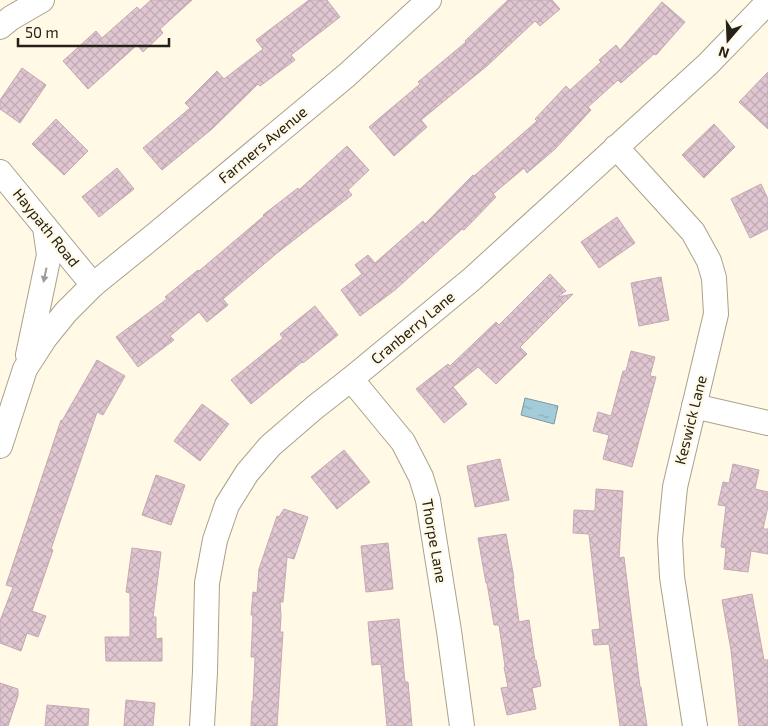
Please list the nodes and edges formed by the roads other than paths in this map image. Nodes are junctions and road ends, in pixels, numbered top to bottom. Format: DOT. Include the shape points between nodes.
graph roads {
  1 [pos="42,0"];
  2 [pos="429,0"];
  3 [pos="768,2"];
  4 [pos="0,27"];
  5 [pos="616,147"];
  6 [pos="0,172"];
  7 [pos="45,227"];
  8 [pos="93,285"];
  9 [pos="25,369"];
  10 [pos="351,379"];
  11 [pos="694,406"];
  12 [pos="768,423"];
  13 [pos="0,446"];
  14 [pos="202,726"];
  15 [pos="462,726"];
  16 [pos="695,726"];
  1 -- 4 [label="street"];
  2 -- 8 [label="street, Farmers Avenue" via="347,76"];
  3 -- 5 [label="street, Cranberry Lane" via="708,64"];
  5 -- 10 [label="street, Cranberry Lane" via="472,279"];
  5 -- 11 [label="street, Keswick Lane" via="693,232 709,261 714,278 716,314"];
  6 -- 7 [label="street, Haypath Road"];
  7 -- 8 [label="street, Haypath Road"];
  7 -- 9 [label="street, one-way" via="50,255"];
  8 -- 9 [label="street, Farmers Avenue" via="66,312"];
  9 -- 13 [label="street"];
  10 -- 14 [label="street, Cranberry Lane" via="270,446 247,473 228,505 216,540 207,584"];
  10 -- 15 [label="street, Thorpe Lane" via="403,442 428,500"];
  11 -- 12 [label="street"];
  11 -- 16 [label="street, Keswick Lane" via="675,486 670,539 672,577"];
}
